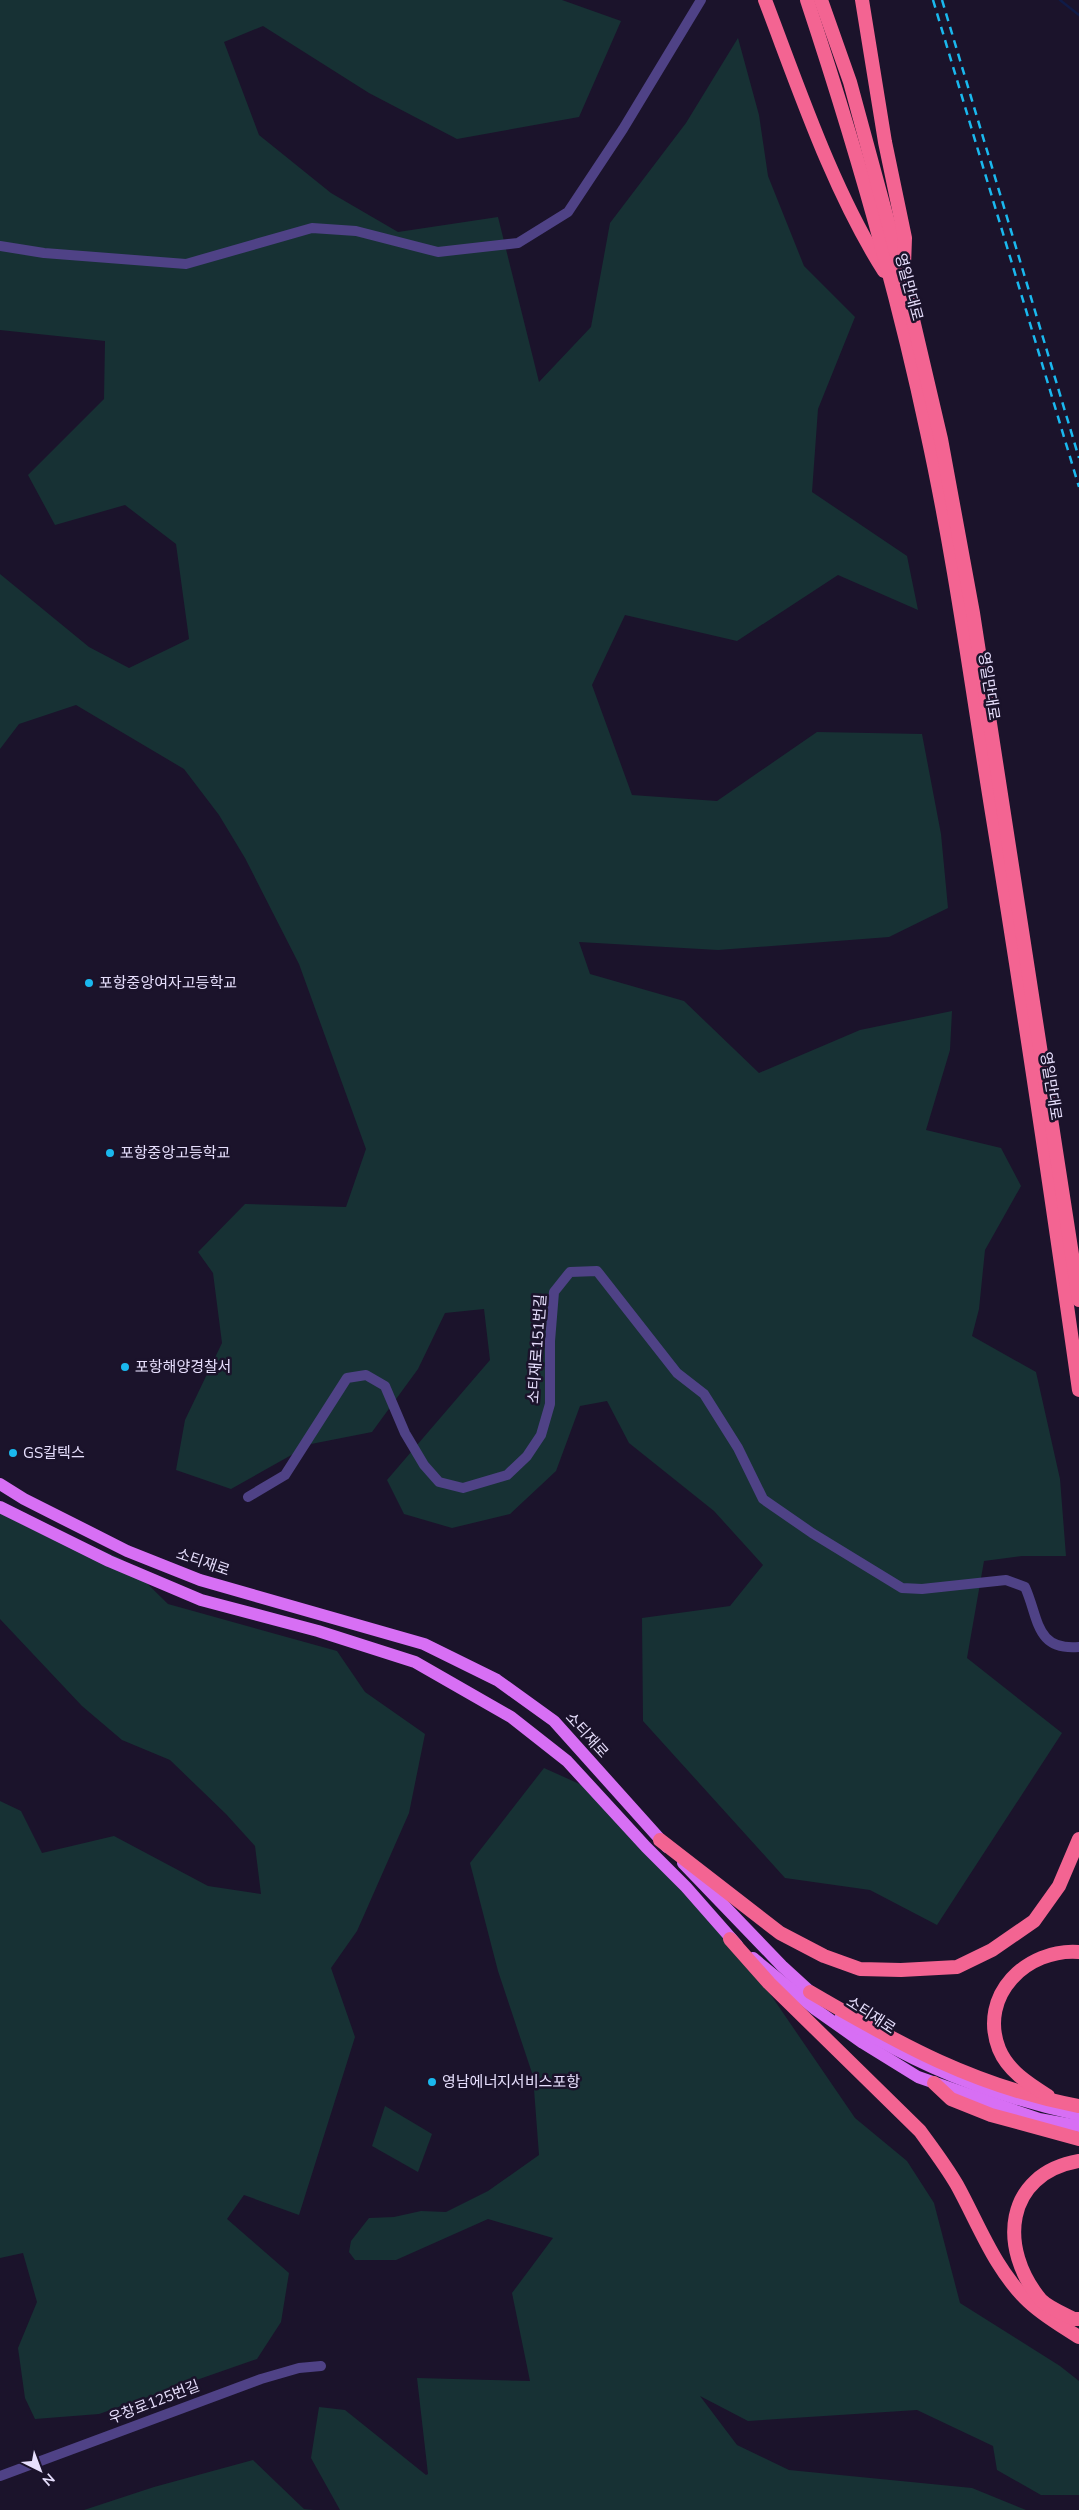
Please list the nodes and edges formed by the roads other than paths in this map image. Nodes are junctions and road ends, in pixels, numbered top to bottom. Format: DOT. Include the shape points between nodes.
graph roads {
  1 [pos="701,0"];
  2 [pos="765,0"];
  3 [pos="807,0"];
  4 [pos="821,0"];
  5 [pos="862,0"];
  6 [pos="0,246"];
  7 [pos="898,283"];
  8 [pos="1079,1300"];
  9 [pos="1079,1390"];
  10 [pos="0,1484"];
  11 [pos="248,1497"];
  12 [pos="0,1507"];
  13 [pos="1079,1646"];
  14 [pos="1079,1839"];
  15 [pos="660,1840"];
  16 [pos="730,1939"];
  17 [pos="1079,1952"];
  18 [pos="810,1992"];
  19 [pos="934,2083"];
  20 [pos="1073,2105"];
  21 [pos="1079,2115"];
  22 [pos="1079,2126"];
  23 [pos="1079,2139"];
  24 [pos="1079,2161"];
  25 [pos="1079,2319"];
  26 [pos="1079,2337"];
  27 [pos="322,2366"];
  28 [pos="0,2476"];
  1 -- 6 [label="street" via="568,212 518,244 438,252 356,232 312,228 186,264 44,253"];
  2 -- 7 [label="highway" via="812,124 867,244"];
  3 -- 7 [label="highway, 영일만대로"];
  4 -- 7 [label="highway, 영일만대로" via="850,82"];
  5 -- 7 [label="highway" via="885,142 905,238"];
  7 -- 8 [label="highway, 영일만대로" via="941,439 962,545"];
  7 -- 9 [label="highway, 영일만대로" via="963,624"];
  10 -- 15 [label="main road, 소티재로" via="127,1551 200,1580 424,1644 498,1680 554,1721"];
  11 -- 13 [label="street, 소티재로151번길" via="285,1475 347,1378 366,1375 385,1386 405,1434 439,1482 463,1488 507,1474 527,1456 541,1435 550,1404 554,1292 570,1272 597,1271 677,1373 704,1394 738,1448 763,1499 902,1588 922,1589 1006,1580 1024,1587 1042,1636 1056,1646"];
  12 -- 16 [label="main road, 소티재로" via="109,1561 201,1600 318,1631 414,1662 511,1717 567,1761 686,1887"];
  14 -- 15 [label="highway" via="1059,1886 1034,1921 992,1950 957,1967 901,1970 860,1969 824,1956 780,1933"];
  15 -- 18 [label="main road, 소티재로"];
  16 -- 19 [label="main road, 소티재로" via="823,2015 902,2067"];
  16 -- 26 [label="highway" via="769,1983 920,2131 949,2172 1005,2274 1051,2321"];
  17 -- 20 [label="highway" via="1051,1953 1020,1970 1000,1997 995,2024 999,2049 1012,2069 1048,2096"];
  18 -- 20 [label="highway" via="935,2062 1015,2092"];
  18 -- 21 [label="main road, 소티재로" via="867,2034 925,2066 1017,2098"];
  19 -- 22 [label="main road, 소티재로" via="1038,2119"];
  19 -- 23 [label="highway" via="951,2099 991,2115"];
  24 -- 25 [label="highway" via="1054,2170 1027,2192 1019,2205 1013,2233 1022,2272 1042,2301"];
  27 -- 28 [label="street, 우창로125번길" via="299,2368 261,2379"];
}
